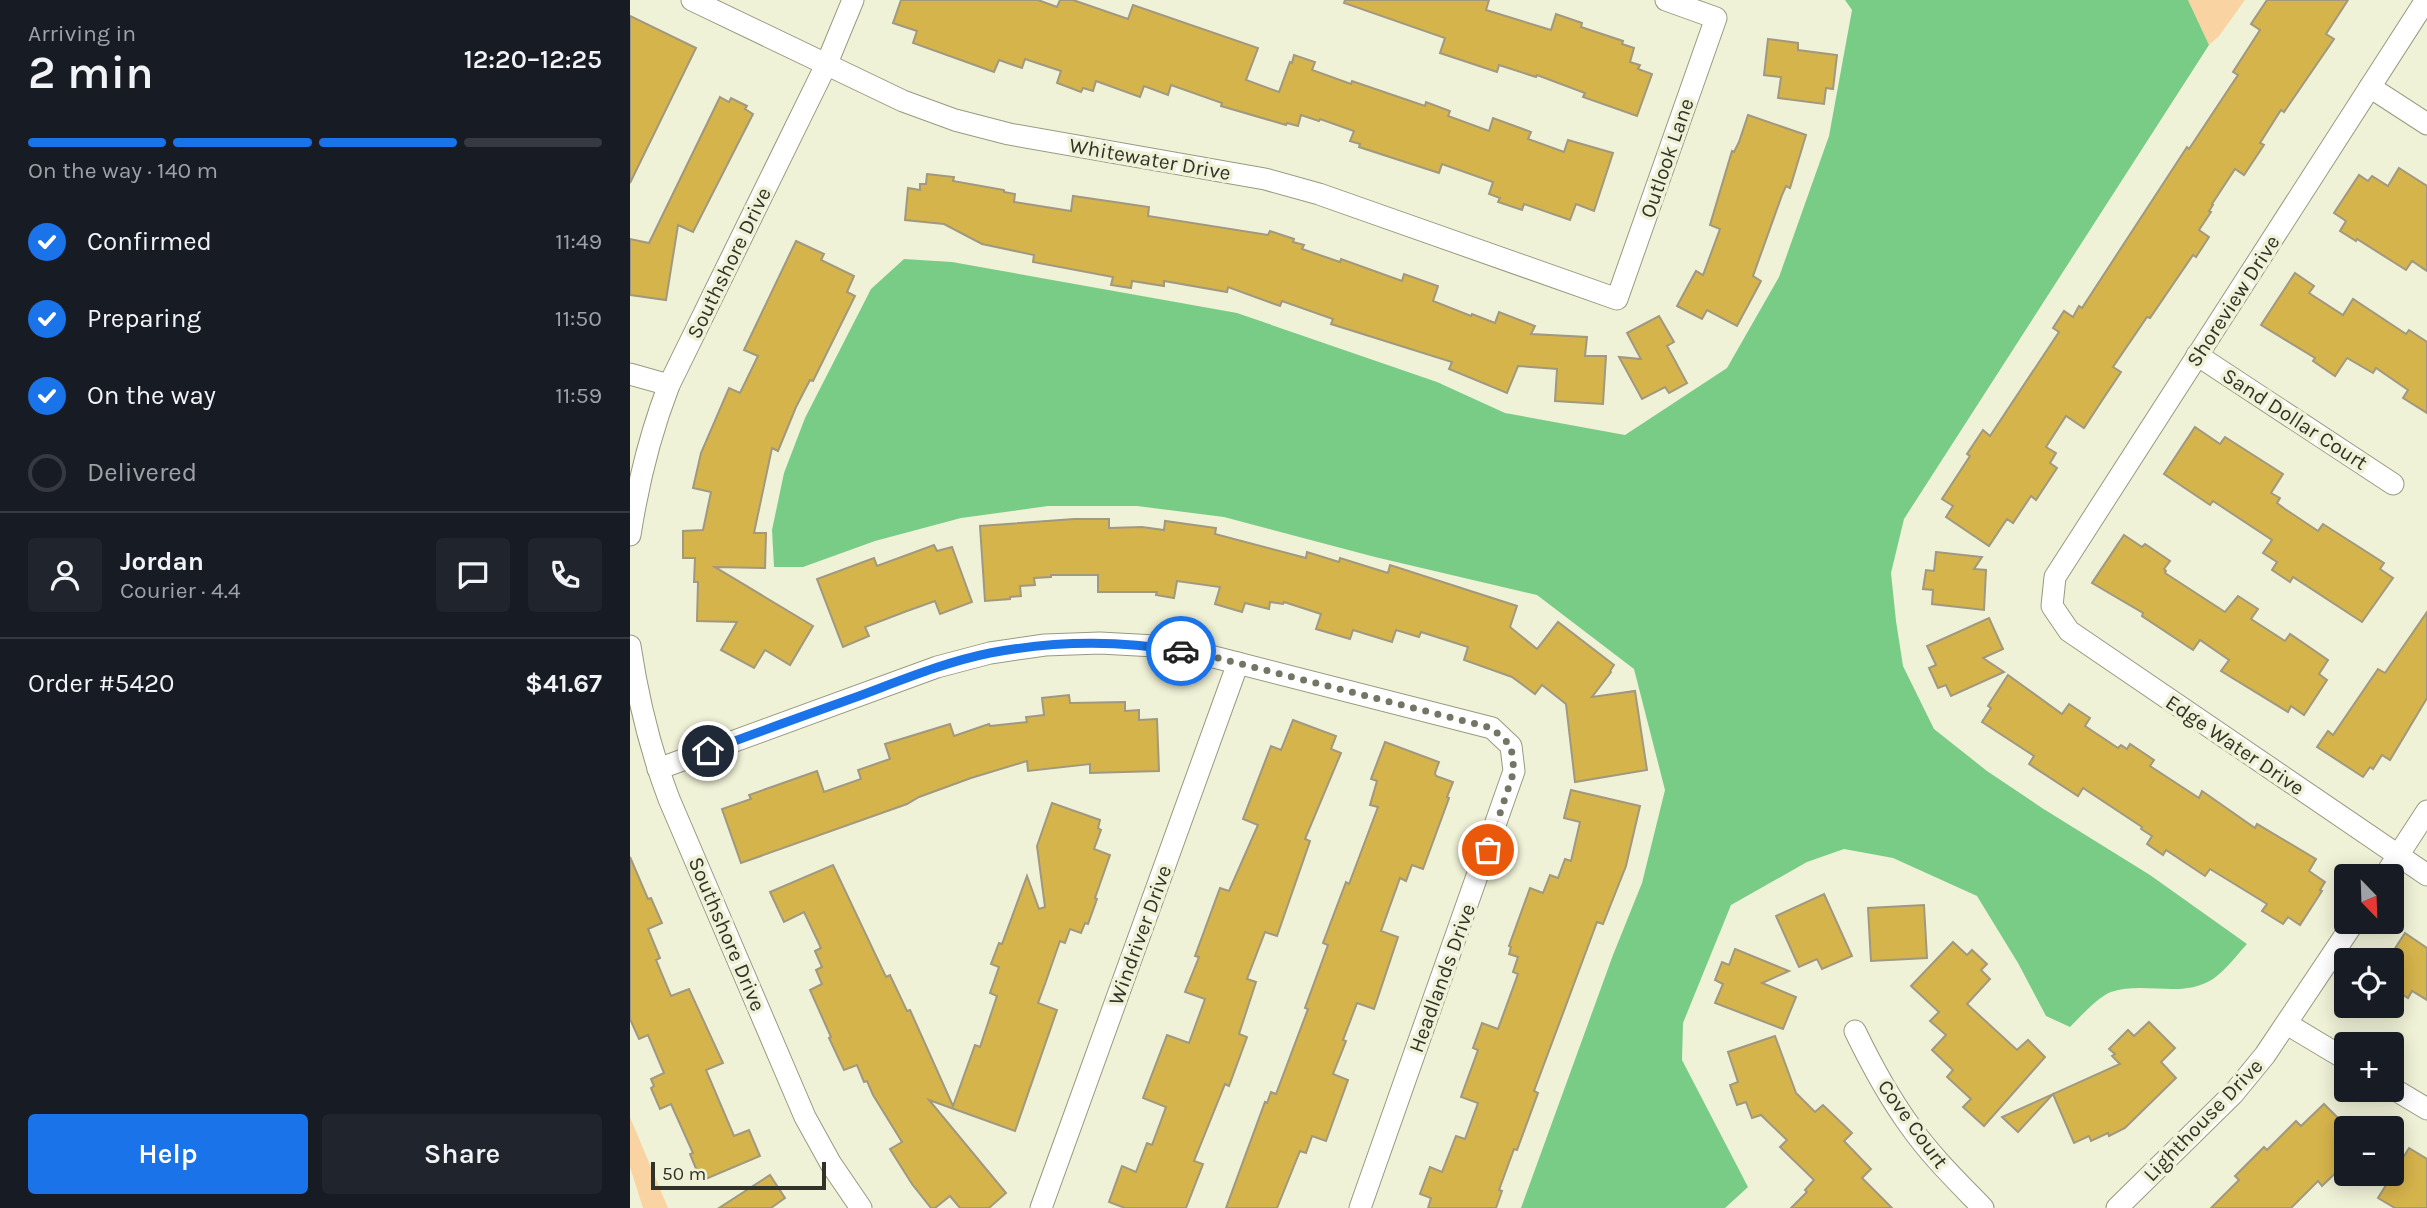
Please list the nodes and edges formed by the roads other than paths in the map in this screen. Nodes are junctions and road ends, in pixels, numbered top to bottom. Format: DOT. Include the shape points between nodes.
graph roads {
  1 [pos="692,0"];
  2 [pos="853,0"];
  3 [pos="1666,0"];
  4 [pos="2426,0"];
  5 [pos="827,63"];
  6 [pos="2370,87"];
  7 [pos="2427,124"];
  8 [pos="1617,299"];
  9 [pos="2197,355"];
  10 [pos="630,374"];
  11 [pos="668,384"];
  12 [pos="2393,484"];
  13 [pos="630,535"];
  14 [pos="2052,606"];
  15 [pos="630,646"];
  16 [pos="1238,663"];
  17 [pos="658,769"];
  18 [pos="2427,811"];
  19 [pos="2398,856"];
  20 [pos="2393,864"];
  21 [pos="2427,875"];
  22 [pos="2346,934"];
  23 [pos="2287,1024"];
  24 [pos="1855,1031"];
  25 [pos="2334,1052"];
  26 [pos="2404,1095"];
  27 [pos="2427,1109"];
  28 [pos="861,1208"];
  29 [pos="1041,1208"];
  30 [pos="1360,1208"];
  31 [pos="1983,1208"];
  32 [pos="2117,1208"];
  1 -- 5 [label="street, Whitewater Drive"];
  2 -- 5 [label="street, Southshore Drive"];
  3 -- 8 [label="street, Outlook Lane" via="1716,18"];
  4 -- 6 [label="street, Shoreview Drive"];
  5 -- 8 [label="street, Whitewater Drive" via="903,101 955,120 1009,134 1265,179"];
  5 -- 11 [label="street, Southshore Drive"];
  6 -- 7 [label="street"];
  6 -- 9 [label="street, Shoreview Drive"];
  9 -- 12 [label="street, Sand Dollar Court"];
  9 -- 14 [label="street, Shoreview Drive" via="2054,577"];
  10 -- 11 [label="street"];
  11 -- 13 [label="street, Southshore Drive" via="638,482"];
  14 -- 19 [label="street, Edge Water Drive" via="2069,631"];
  15 -- 17 [label="street, Southshore Drive" via="637,695"];
  16 -- 17 [label="street" via="1155,646 1100,643 990,653 937,667"];
  16 -- 29 [label="street, Windriver Drive"];
  16 -- 30 [label="street, Headlands Drive" via="1492,728 1511,746 1514,771 1506,799"];
  17 -- 28 [label="street, Southshore Drive" via="804,1117"];
  18 -- 19 [label="street"];
  19 -- 20 [label="street"];
  19 -- 21 [label="street, Edge Water Drive"];
  22 -- 23 [label="street, Lighthouse Drive"];
  23 -- 25 [label="street"];
  23 -- 32 [label="street, Lighthouse Drive" via="2233,1094"];
  24 -- 31 [label="street, Cove Court" via="1910,1127"];
  26 -- 27 [label="street"];
}
